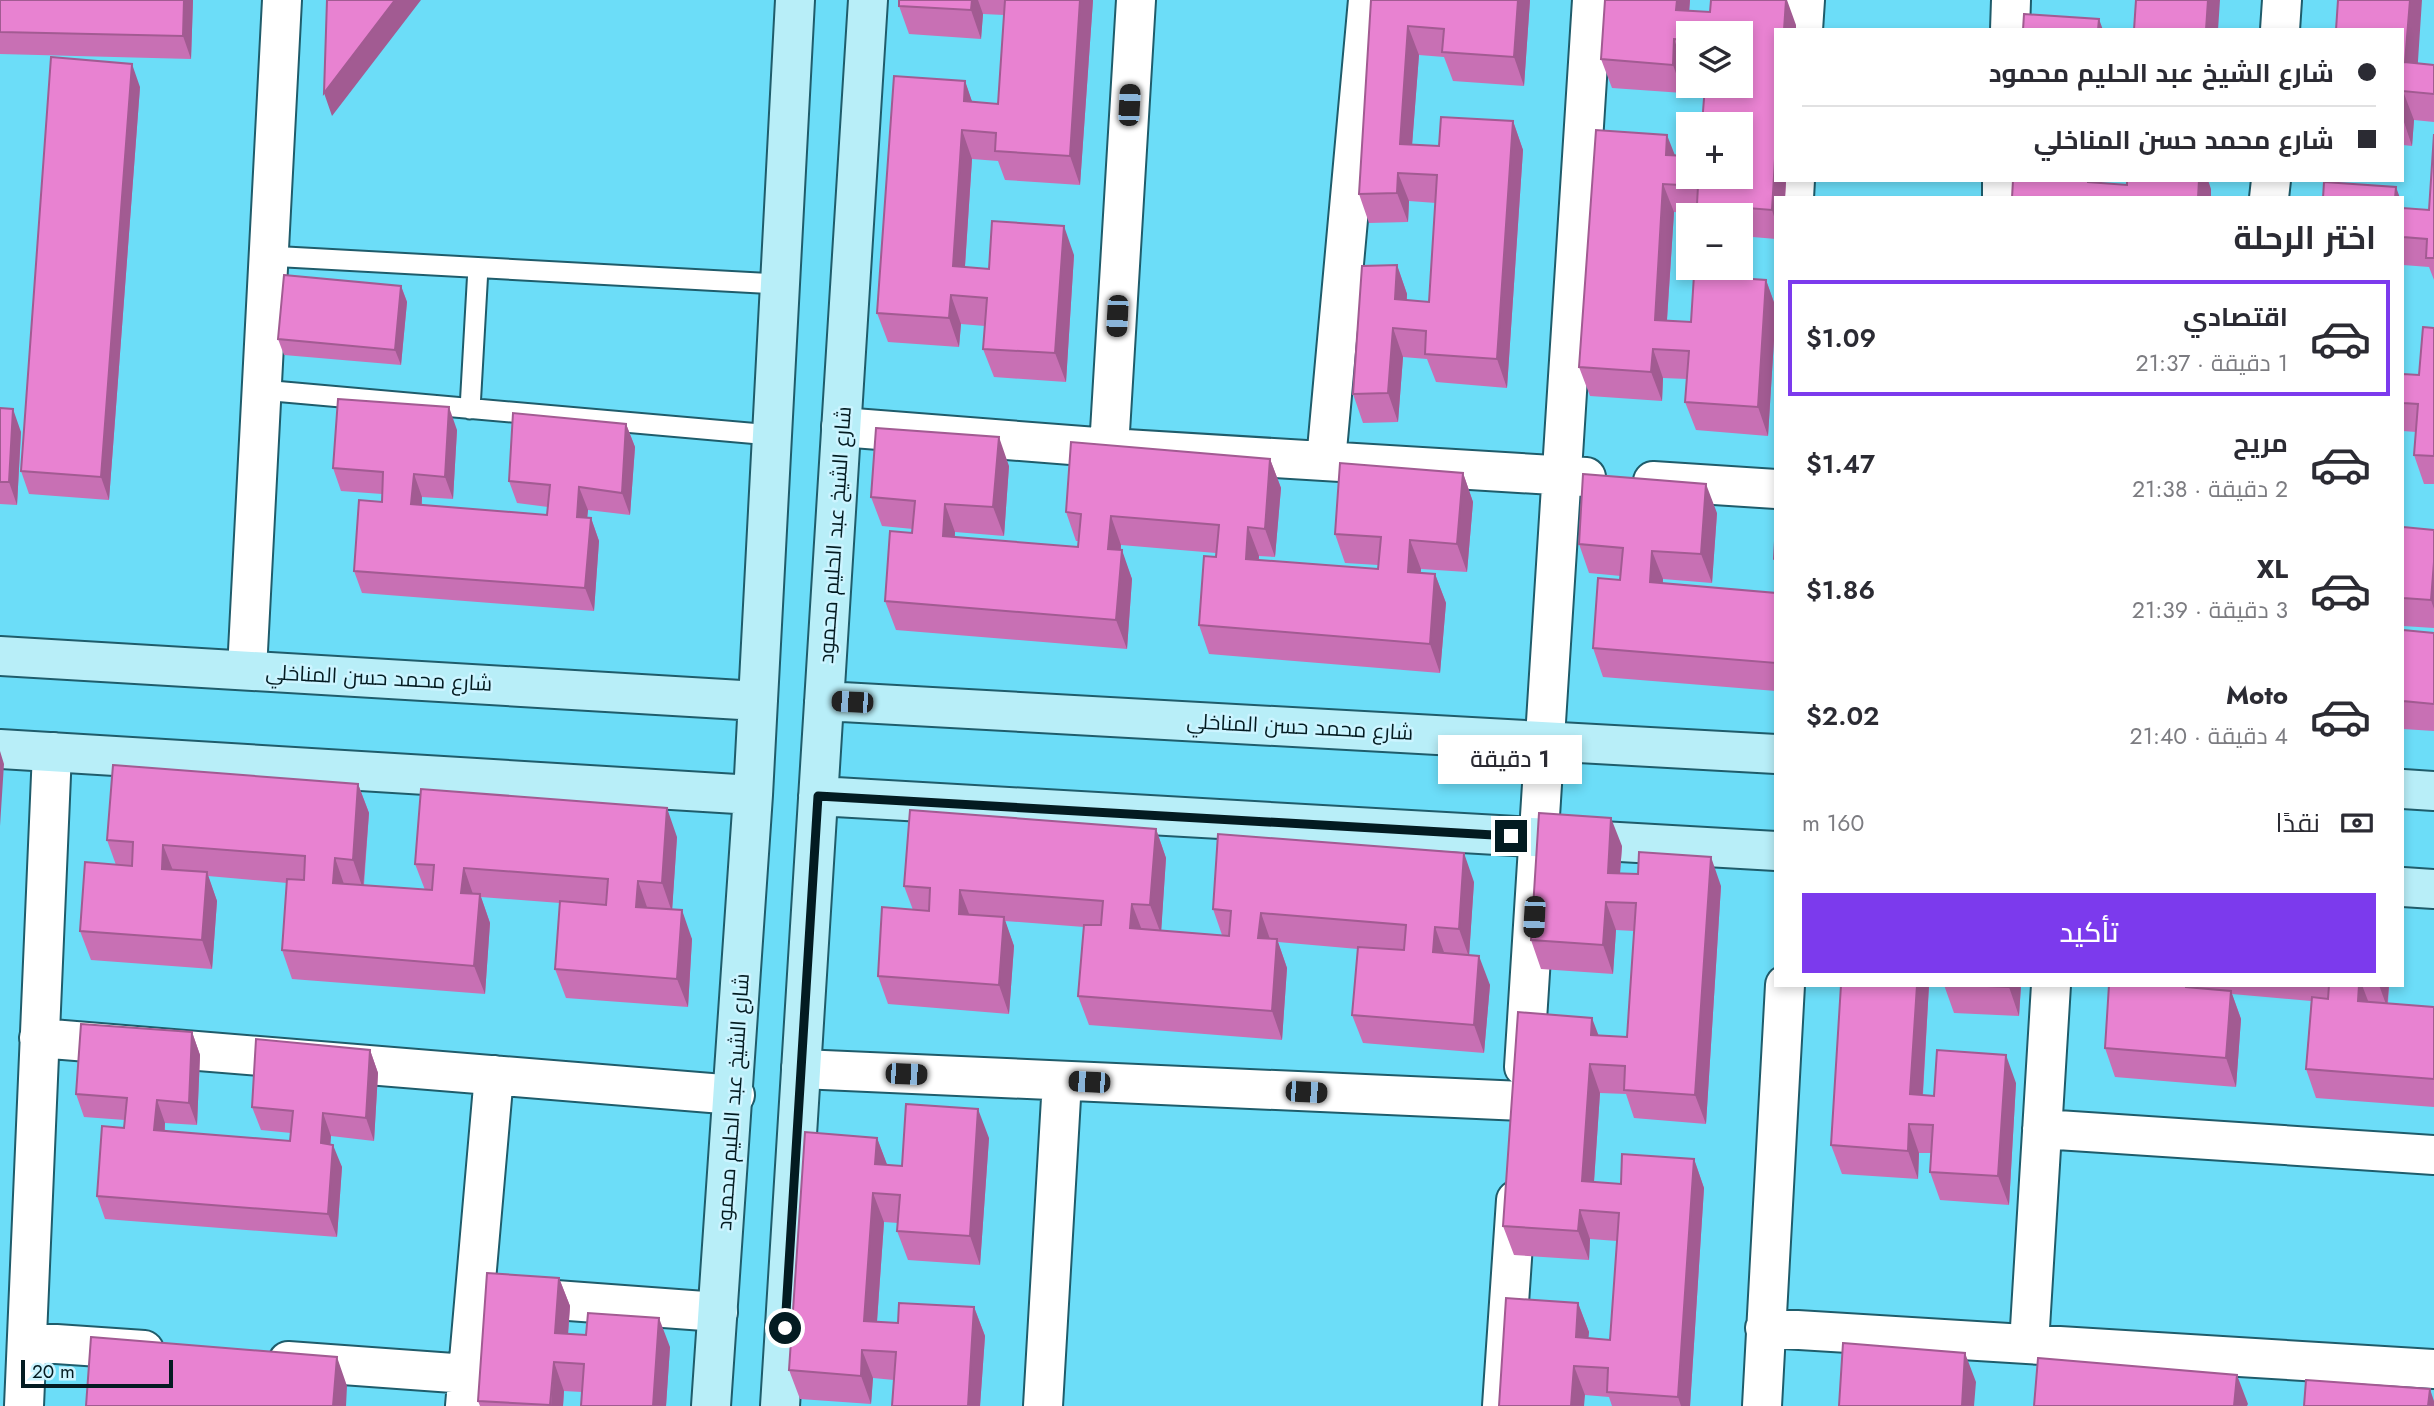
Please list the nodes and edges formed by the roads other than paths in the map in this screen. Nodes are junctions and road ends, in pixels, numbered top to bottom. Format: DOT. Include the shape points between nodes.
graph roads {
  1 [pos="282,0"];
  2 [pos="795,0"];
  3 [pos="868,0"];
  4 [pos="1136,0"];
  5 [pos="1368,0"];
  6 [pos="1592,0"];
  7 [pos="1805,0"];
  8 [pos="2011,0"];
  9 [pos="2281,0"];
  10 [pos="1803,28"];
  11 [pos="2010,28"];
  12 [pos="2280,28"];
  13 [pos="268,256"];
  14 [pos="478,268"];
  15 [pos="779,284"];
  16 [pos="262,390"];
  17 [pos="470,409"];
  18 [pos="841,427"];
  19 [pos="771,435"];
  20 [pos="1109,448"];
  21 [pos="1326,461"];
  22 [pos="1562,475"];
  23 [pos="1774,489"];
  24 [pos="0,656"];
  25 [pos="247,670"];
  26 [pos="758,701"];
  27 [pos="824,701"];
  28 [pos="1545,741"];
  29 [pos="0,749"];
  30 [pos="51,752"];
  31 [pos="1774,754"];
  32 [pos="2404,789"];
  33 [pos="2434,791"];
  34 [pos="753,795"];
  35 [pos="818,796"];
  36 [pos="1539,838"];
  37 [pos="1774,851"];
  38 [pos="2404,887"];
  39 [pos="2434,889"];
  40 [pos="1785,987"];
  41 [pos="2051,987"];
  42 [pos="39,1038"];
  43 [pos="801,1069"];
  44 [pos="494,1075"];
  45 [pos="1062,1081"];
  46 [pos="735,1095"];
  47 [pos="1522,1101"];
  48 [pos="2042,1129"];
  49 [pos="2434,1155"];
  50 [pos="475,1293"];
  51 [pos="718,1312"];
  52 [pos="1765,1328"];
  53 [pos="27,1342"];
  54 [pos="2029,1344"];
  55 [pos="178,1353"];
  56 [pos="247,1358"];
  57 [pos="2434,1369"];
  58 [pos="466,1390"];
  59 [pos="24,1406"];
  60 [pos="711,1406"];
  61 [pos="780,1406"];
  62 [pos="1043,1406"];
  63 [pos="1502,1406"];
  64 [pos="1762,1406"];
  1 -- 13 [label="street"];
  2 -- 15 [label="street, شارع الشيخ عبد الحليم محمود"];
  3 -- 18 [label="street, شارع الشيخ عبد الحليم محمود"];
  4 -- 20 [label="street"];
  5 -- 21 [label="street"];
  6 -- 22 [label="street"];
  7 -- 10 [label="street"];
  8 -- 11 [label="street"];
  9 -- 12 [label="street"];
  13 -- 14 [label="lane"];
  13 -- 16 [label="street"];
  14 -- 15 [label="lane"];
  14 -- 17 [label="lane"];
  15 -- 19 [label="street, شارع الشيخ عبد الحليم محمود"];
  16 -- 17 [label="lane"];
  16 -- 25 [label="street"];
  17 -- 19 [label="lane"];
  18 -- 20 [label="street"];
  18 -- 27 [label="street, شارع الشيخ عبد الحليم محمود"];
  19 -- 26 [label="street, شارع الشيخ عبد الحليم محمود"];
  20 -- 21 [label="street"];
  21 -- 22 [label="street"];
  22 -- 23 [label="street"];
  22 -- 28 [label="street"];
  24 -- 25 [label="street, شارع محمد حسن المناخلي"];
  25 -- 26 [label="street, شارع محمد حسن المناخلي"];
  26 -- 34 [label="street, شارع الشيخ عبد الحليم محمود"];
  27 -- 28 [label="street, شارع محمد حسن المناخلي"];
  27 -- 35 [label="street, شارع الشيخ عبد الحليم محمود"];
  28 -- 31 [label="street, شارع محمد حسن المناخلي"];
  28 -- 36 [label="street"];
  29 -- 30 [label="street"];
  30 -- 34 [label="street"];
  30 -- 42 [label="street"];
  32 -- 33 [label="street"];
  34 -- 46 [label="street, شارع الشيخ عبد الحليم محمود"];
  35 -- 36 [label="street"];
  35 -- 43 [label="street, شارع الشيخ عبد الحليم محمود"];
  36 -- 37 [label="street"];
  36 -- 47 [label="street"];
  38 -- 39 [label="street"];
  40 -- 52 [label="street"];
  41 -- 48 [label="street"];
  42 -- 44 [label="street"];
  42 -- 53 [label="street"];
  43 -- 45 [label="street"];
  43 -- 61 [label="street, شارع الشيخ عبد الحليم محمود"];
  44 -- 46 [label="street"];
  44 -- 50 [label="street"];
  45 -- 47 [label="street"];
  45 -- 62 [label="street"];
  46 -- 51 [label="street, شارع الشيخ عبد الحليم محمود"];
  47 -- 63 [label="street"];
  48 -- 49 [label="street"];
  48 -- 54 [label="street"];
  50 -- 51 [label="street"];
  50 -- 58 [label="street"];
  51 -- 60 [label="street, شارع الشيخ عبد الحليم محمود"];
  52 -- 54 [label="street"];
  52 -- 64 [label="street"];
  53 -- 55 [label="street"];
  53 -- 59 [label="street"];
  54 -- 57 [label="street"];
  56 -- 58 [label="street"];
}
